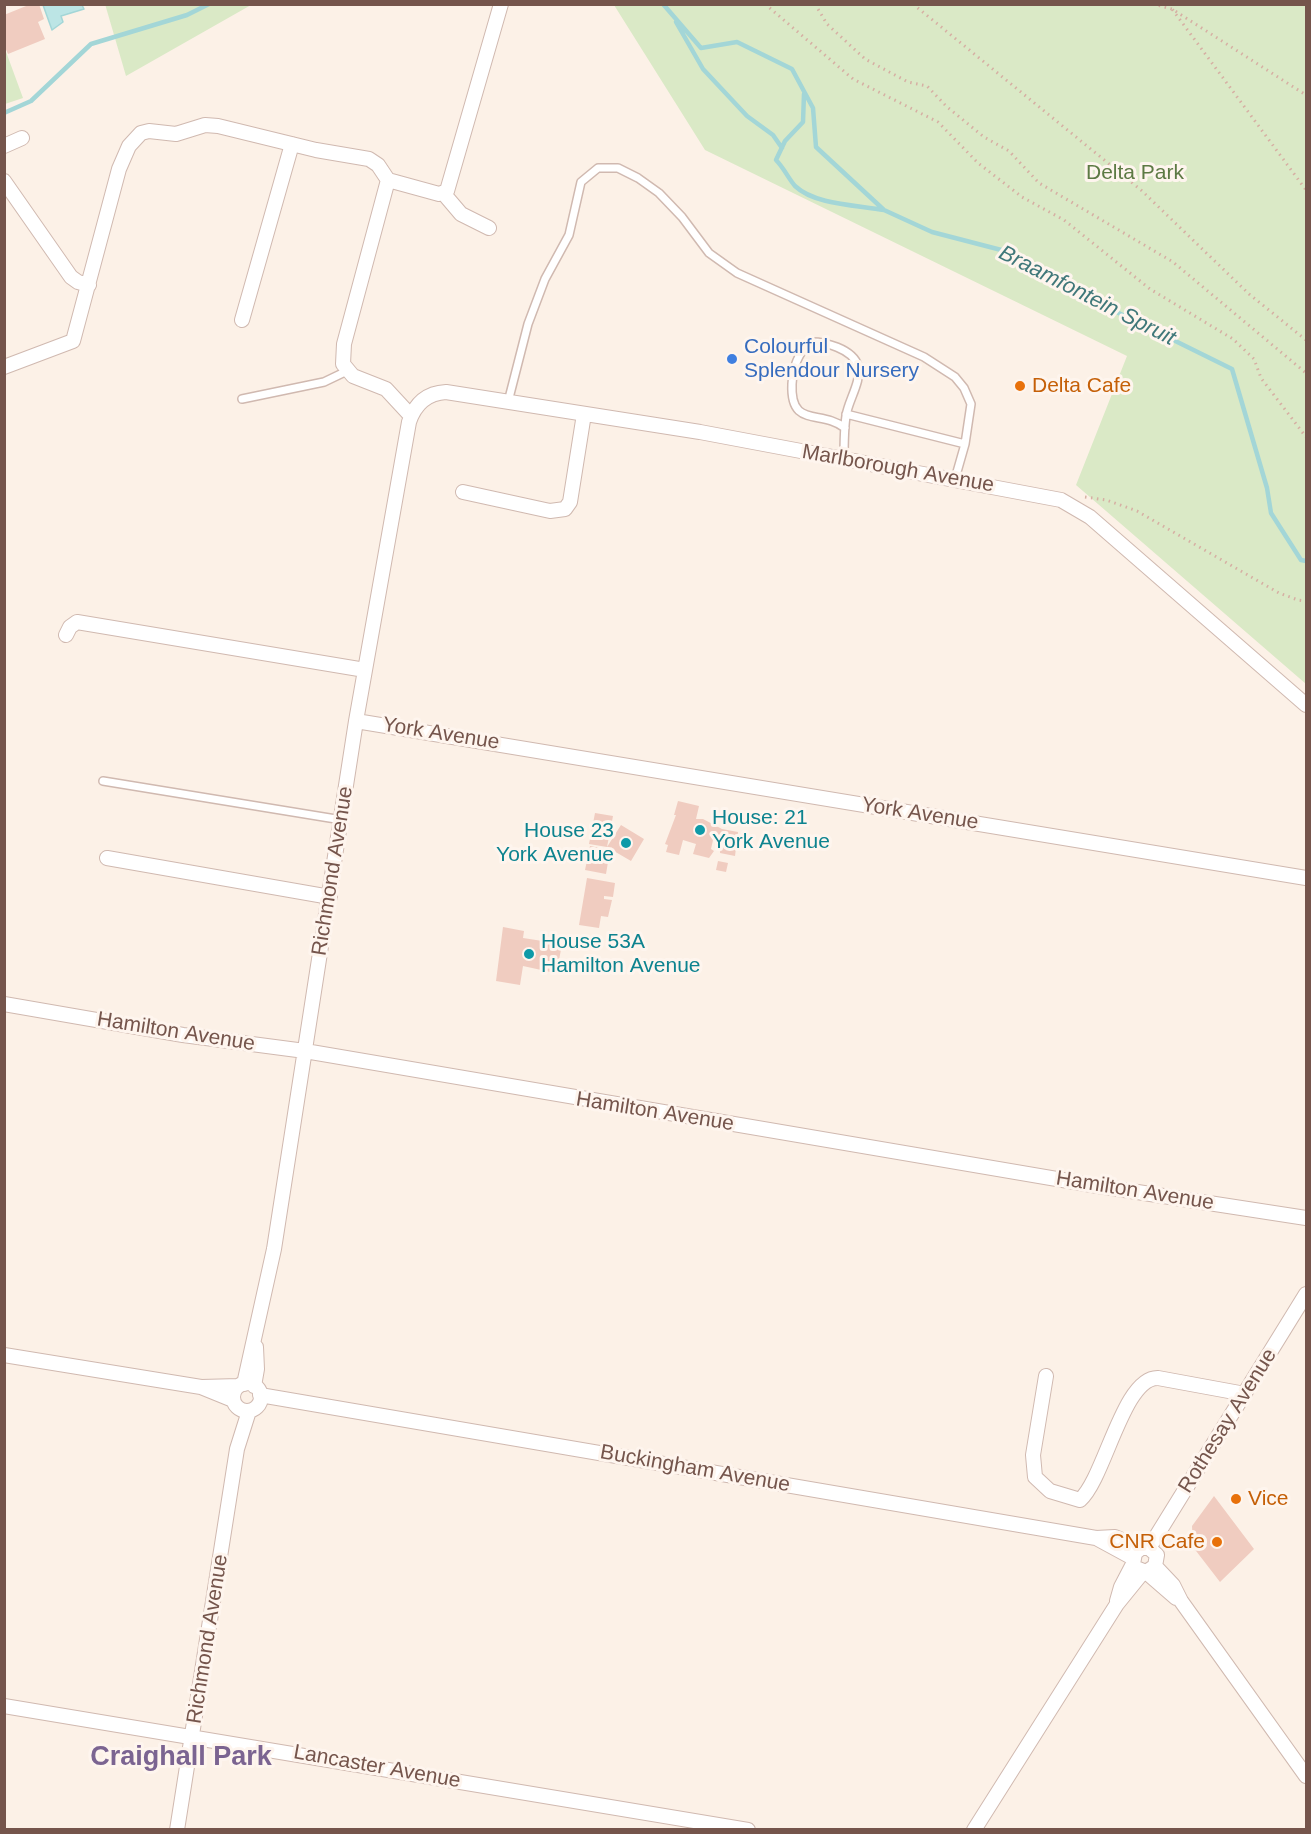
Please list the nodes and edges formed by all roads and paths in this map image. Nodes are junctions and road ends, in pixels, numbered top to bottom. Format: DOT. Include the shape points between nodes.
graph roads {
  1 [pos="501,4"];
  2 [pos="765,4"];
  3 [pos="815,4"];
  4 [pos="913,4"];
  5 [pos="1153,4"];
  6 [pos="1173,7"];
  7 [pos="1306,95"];
  8 [pos="22,138"];
  9 [pos="292,144"];
  10 [pos="4,146"];
  11 [pos="388,180"];
  12 [pos="4,181"];
  13 [pos="1306,190"];
  14 [pos="444,194"];
  15 [pos="489,228"];
  16 [pos="89,285"];
  17 [pos="242,320"];
  18 [pos="1306,340"];
  19 [pos="4,367"];
  20 [pos="347,370"];
  21 [pos="1306,373"];
  22 [pos="242,399"];
  23 [pos="420,402"];
  24 [pos="508,402"];
  25 [pos="584,414"];
  26 [pos="846,414"];
  27 [pos="411,416"];
  28 [pos="845,428"];
  29 [pos="1306,437"];
  30 [pos="965,444"];
  31 [pos="844,459"];
  32 [pos="955,479"];
  33 [pos="463,492"];
  34 [pos="1061,500"];
  35 [pos="1306,601"];
  36 [pos="66,635"];
  37 [pos="365,670"];
  38 [pos="1306,705"];
  39 [pos="356,721"];
  40 [pos="103,781"];
  41 [pos="342,820"];
  42 [pos="107,858"];
  43 [pos="1306,878"];
  44 [pos="330,897"];
  45 [pos="4,1004"];
  46 [pos="305,1051"];
  47 [pos="1306,1218"];
  48 [pos="1306,1294"];
  49 [pos="4,1355"];
  50 [pos="1046,1376"];
  51 [pos="1245,1394"];
  52 [pos="247,1397"];
  53 [pos="1143,1561"];
  54 [pos="4,1706"];
  55 [pos="192,1736"];
  56 [pos="1306,1776"];
  57 [pos="177,1830"];
  58 [pos="748,1830"];
  59 [pos="974,1830"];
  1 -- 14 [label="street"];
  2 -- 29 [label="path" via="853,79 938,122 978,163 1022,197 1064,220 1150,289 1233,339 1254,359 1272,395"];
  3 -- 21 [label="path" via="827,24 865,59 908,82 927,86 984,137 1009,151 1039,183 1173,262"];
  4 -- 18 [label="path" via="1141,190 1249,294"];
  5 -- 6 [label="path"];
  6 -- 7 [label="path"];
  6 -- 13 [label="path"];
  8 -- 10 [label="street"];
  9 -- 11 [label="street" via="369,159"];
  9 -- 16 [label="street" via="211,125 176,134 141,133 129,146 119,170"];
  9 -- 17 [label="street"];
  11 -- 14 [label="street"];
  11 -- 20 [label="street" via="344,344"];
  12 -- 16 [label="street" via="71,277"];
  14 -- 15 [label="street" via="461,214"];
  16 -- 19 [label="street" via="73,340"];
  20 -- 22 [label="lane" via="324,382"];
  20 -- 27 [label="street" via="358,379 386,389"];
  23 -- 24 [label="street, Marlborough Avenue" via="435,393 446,392"];
  23 -- 27 [label="street, Richmond Avenue"];
  24 -- 25 [label="street, Marlborough Avenue"];
  24 -- 30 [label="lane" via="528,324 545,279 569,235 581,182 590,172 607,167 627,172 659,193 709,254 737,273 940,365 969,395"];
  25 -- 31 [label="street, Marlborough Avenue"];
  25 -- 33 [label="street" via="570,502 565,509 550,512"];
  26 -- 28 [label="lane"];
  26 -- 28 [label="lane" via="858,366 842,350 820,341 810,342 793,369 794,406 807,415"];
  26 -- 30 [label="lane"];
  27 -- 37 [label="street, Richmond Avenue"];
  28 -- 31 [label="lane"];
  30 -- 32 [label="lane"];
  31 -- 32 [label="street, Marlborough Avenue"];
  32 -- 34 [label="street, Marlborough Avenue"];
  34 -- 35 [label="path" via="1086,497 1137,511 1280,593"];
  34 -- 38 [label="street, Marlborough Avenue" via="1097,522"];
  36 -- 37 [label="street" via="77,622"];
  37 -- 39 [label="street, Richmond Avenue"];
  39 -- 41 [label="street, Richmond Avenue"];
  39 -- 43 [label="street, York Avenue"];
  40 -- 41 [label="lane"];
  41 -- 44 [label="street, Richmond Avenue"];
  42 -- 44 [label="street"];
  44 -- 46 [label="street, Richmond Avenue"];
  45 -- 46 [label="street, Hamilton Avenue" via="183,1035"];
  46 -- 47 [label="street, Hamilton Avenue"];
  46 -- 52 [label="street, Richmond Avenue"];
  48 -- 51 [label="street, Rothesay Avenue"];
  49 -- 52 [label="street, Buckingham Avenue"];
  50 -- 51 [label="street" via="1033,1455 1035,1477 1050,1491 1080,1500 1132,1398 1149,1378"];
  51 -- 53 [label="street, Rothesay Avenue"];
  52 -- 53 [label="street, Buckingham Avenue" via="1096,1538"];
  52 -- 55 [label="street, Richmond Avenue"];
  53 -- 56 [label="street, Buckingham Avenue" via="1173,1585"];
  53 -- 59 [label="street, Rothesay Avenue" via="1121,1587 1117,1604"];
  54 -- 55 [label="street, Lancaster Avenue"];
  55 -- 57 [label="street, Richmond Avenue"];
  55 -- 58 [label="street, Lancaster Avenue"];
}
